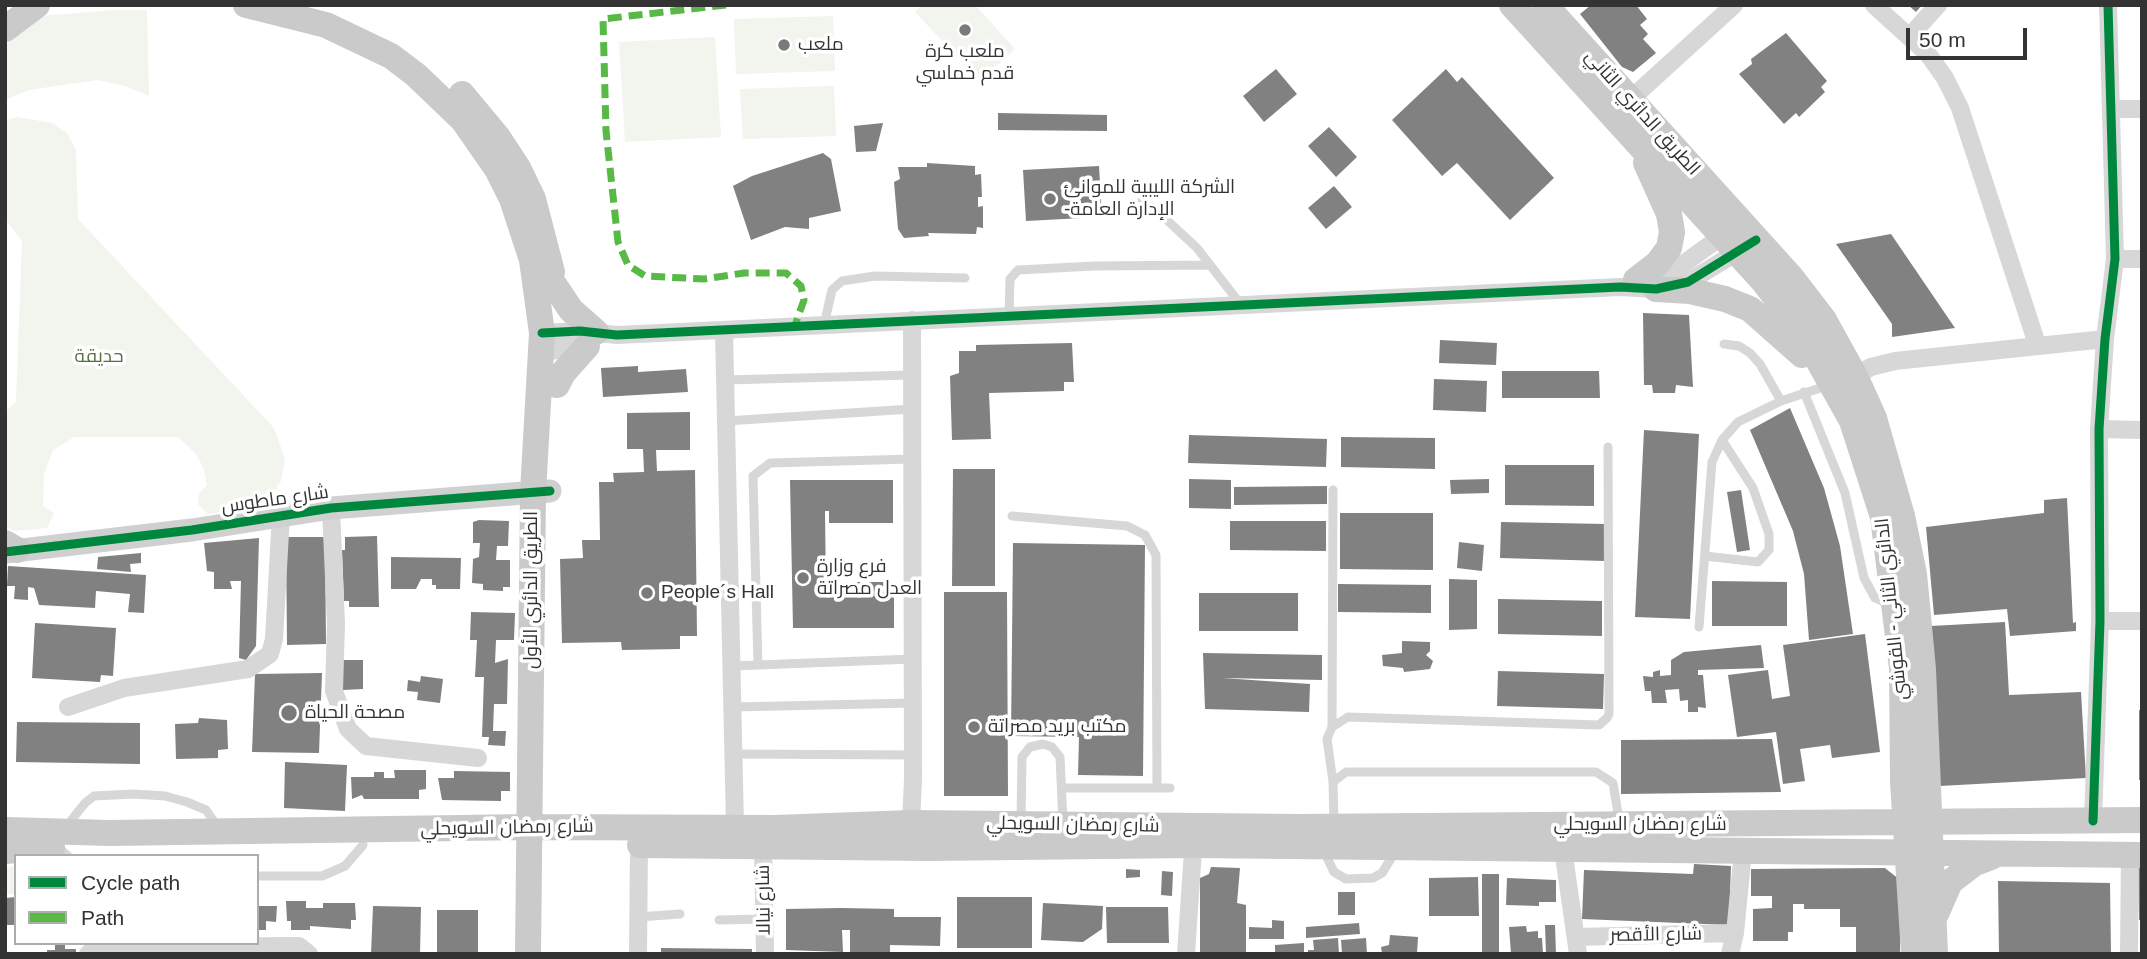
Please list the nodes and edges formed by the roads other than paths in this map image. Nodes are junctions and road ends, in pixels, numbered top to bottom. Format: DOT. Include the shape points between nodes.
graph roads {
  1 [pos="37,5"];
  2 [pos="246,5"];
  3 [pos="323,5"];
  4 [pos="1512,5"];
  5 [pos="1545,5"];
  6 [pos="1734,5"];
  7 [pos="1874,5"];
  8 [pos="1938,5"];
  9 [pos="2108,5"];
  10 [pos="5,29"];
  11 [pos="1910,36"];
  12 [pos="1621,108"];
  13 [pos="2111,109"];
  14 [pos="2142,109"];
  15 [pos="1640,148"];
  16 [pos="1141,202"];
  17 [pos="1739,238"];
  18 [pos="2115,259"];
  19 [pos="2142,259"];
  20 [pos="1210,265"];
  21 [pos="965,278"];
  22 [pos="555,286"];
  23 [pos="1637,286"];
  24 [pos="1242,306"];
  25 [pos="1009,316"];
  26 [pos="912,320"];
  27 [pos="824,326"];
  28 [pos="724,331"];
  29 [pos="600,338"];
  30 [pos="2105,339"];
  31 [pos="550,342"];
  32 [pos="1724,344"];
  33 [pos="2037,344"];
  34 [pos="912,375"];
  35 [pos="1856,378"];
  36 [pos="725,380"];
  37 [pos="1830,384"];
  38 [pos="557,385"];
  39 [pos="1804,393"];
  40 [pos="1781,401"];
  41 [pos="912,409"];
  42 [pos="726,421"];
  43 [pos="2099,429"];
  44 [pos="2142,430"];
  45 [pos="1721,440"];
  46 [pos="1608,447"];
  47 [pos="912,459"];
  48 [pos="1333,490"];
  49 [pos="542,491"];
  50 [pos="331,508"];
  51 [pos="281,515"];
  52 [pos="1012,516"];
  53 [pos="9,548"];
  54 [pos="1705,556"];
  55 [pos="1893,606"];
  56 [pos="2100,621"];
  57 [pos="2142,621"];
  58 [pos="1699,627"];
  59 [pos="913,659"];
  60 [pos="758,665"];
  61 [pos="732,666"];
  62 [pos="913,703"];
  63 [pos="68,707"];
  64 [pos="733,707"];
  65 [pos="1332,727"];
  66 [pos="734,754"];
  67 [pos="913,755"];
  68 [pos="478,758"];
  69 [pos="1333,782"];
  70 [pos="1063,788"];
  71 [pos="1157,788"];
  72 [pos="1170,788"];
  73 [pos="2142,820"];
  74 [pos="2093,821"];
  75 [pos="1918,822"];
  76 [pos="911,823"];
  77 [pos="1021,824"];
  78 [pos="1063,824"];
  79 [pos="1620,825"];
  80 [pos="736,826"];
  81 [pos="5,830"];
  82 [pos="221,832"];
  83 [pos="535,835"];
  84 [pos="1194,835"];
  85 [pos="1328,837"];
  86 [pos="363,845"];
  87 [pos="639,845"];
  88 [pos="763,845"];
  89 [pos="63,846"];
  90 [pos="1563,849"];
  91 [pos="5,851"];
  92 [pos="1743,851"];
  93 [pos="1920,853"];
  94 [pos="2019,854"];
  95 [pos="2136,855"];
  96 [pos="259,876"];
  97 [pos="680,914"];
  98 [pos="1935,916"];
  99 [pos="638,917"];
  100 [pos="765,919"];
  101 [pos="719,920"];
  102 [pos="1735,933"];
  103 [pos="1577,945"];
  104 [pos="223,950"];
  105 [pos="88,954"];
  106 [pos="309,954"];
  107 [pos="528,954"];
  108 [pos="541,954"];
  109 [pos="638,954"];
  110 [pos="765,954"];
  111 [pos="1186,954"];
  112 [pos="1730,954"];
  113 [pos="1914,954"];
  114 [pos="1935,954"];
  115 [pos="2129,954"];
  1 -- 10 [label="main road"];
  2 -- 31 [label="main road, الطريق الدائري الأول" via="326,25 391,55 463,120 512,199 532,260"];
  3 -- 22 [label="main road, الطريق الدائري الأول" via="399,40 477,109 518,168 533,199"];
  4 -- 12 [label="main road"];
  5 -- 12 [label="main road, الطريق الدائري الثاني"];
  6 -- 12 [label="street"];
  7 -- 11 [label="street"];
  8 -- 11 [label="street"];
  9 -- 13 [label="street"];
  11 -- 33 [label="street" via="1945,78 1960,108"];
  12 -- 15 [label="main road"];
  12 -- 17 [label="main road, الطريق الدائري الثاني"];
  13 -- 14 [label="street"];
  13 -- 18 [label="street"];
  15 -- 17 [label="main road"];
  15 -- 23 [label="main road" via="1669,214 1672,232 1664,256"];
  16 -- 20 [label="lane" via="1156,210"];
  17 -- 23 [label="street"];
  17 -- 35 [label="main road" via="1791,277 1824,320"];
  17 -- 37 [label="main road, الدائري الثاني - القوشي" via="1805,337"];
  18 -- 19 [label="street"];
  18 -- 30 [label="street"];
  20 -- 24 [label="lane"];
  20 -- 25 [label="lane" via="1017,270 1010,279"];
  21 -- 27 [label="lane" via="875,276 842,281 832,290"];
  22 -- 29 [label="main road" via="571,310"];
  22 -- 31 [label="main road, الطريق الدائري الأول"];
  23 -- 24 [label="street"];
  23 -- 37 [label="main road" via="1713,296 1750,310 1783,335"];
  24 -- 25 [label="street"];
  25 -- 26 [label="street"];
  26 -- 27 [label="street"];
  26 -- 34 [label="street"];
  27 -- 28 [label="street"];
  28 -- 29 [label="street"];
  28 -- 36 [label="street"];
  29 -- 31 [label="street"];
  29 -- 38 [label="main road" via="568,366"];
  30 -- 33 [label="street"];
  30 -- 43 [label="street"];
  31 -- 38 [label="main road, الطريق الدائري الأول"];
  31 -- 49 [label="main road, الطريق الدائري الأول"];
  32 -- 40 [label="lane" via="1739,346 1760,364"];
  33 -- 35 [label="street" via="1895,361 1871,367"];
  34 -- 36 [label="lane"];
  34 -- 41 [label="street"];
  35 -- 37 [label="street"];
  35 -- 75 [label="main road" via="1884,450 1914,574 1926,771"];
  36 -- 42 [label="street"];
  37 -- 39 [label="lane"];
  37 -- 55 [label="main road, الدائري الثاني - القوشي" via="1852,421 1883,517"];
  38 -- 49 [label="main road, الطريق الدائري الأول"];
  39 -- 40 [label="lane"];
  39 -- 55 [label="lane" via="1845,493 1864,579 1875,598"];
  40 -- 45 [label="lane" via="1738,422"];
  41 -- 42 [label="lane"];
  41 -- 47 [label="street"];
  42 -- 61 [label="street"];
  43 -- 44 [label="street"];
  43 -- 56 [label="street"];
  45 -- 54 [label="lane" via="1712,462"];
  45 -- 54 [label="lane" via="1753,488 1769,534 1769,550 1758,562"];
  46 -- 65 [label="lane" via="1607,718 1599,725 1348,718"];
  47 -- 59 [label="street"];
  47 -- 60 [label="lane" via="770,463 753,475"];
  48 -- 65 [label="lane"];
  49 -- 50 [label="street, شارع ماطوس"];
  49 -- 83 [label="main road, الطريق الدائري الأول"];
  50 -- 51 [label="street, شارع ماطوس"];
  50 -- 68 [label="street" via="334,691 348,729 366,746"];
  51 -- 53 [label="street, شارع ماطوس" via="200,529"];
  51 -- 63 [label="street" via="270,654 248,669 124,688"];
  52 -- 71 [label="lane" via="1127,526 1145,534 1156,555"];
  54 -- 58 [label="lane"];
  55 -- 75 [label="main road, الدائري الثاني - القوشي"];
  56 -- 57 [label="street"];
  56 -- 74 [label="street"];
  59 -- 60 [label="lane"];
  59 -- 62 [label="street"];
  60 -- 61 [label="lane"];
  61 -- 64 [label="street"];
  62 -- 64 [label="lane"];
  62 -- 67 [label="street"];
  64 -- 66 [label="street"];
  65 -- 69 [label="lane" via="1327,739"];
  66 -- 67 [label="lane"];
  66 -- 80 [label="street"];
  67 -- 76 [label="street"];
  69 -- 79 [label="lane" via="1346,772 1596,772 1613,783"];
  69 -- 85 [label="lane"];
  70 -- 71 [label="lane"];
  70 -- 77 [label="lane" via="1060,757 1052,747 1030,747 1022,757 1019,778"];
  70 -- 78 [label="lane"];
  71 -- 72 [label="lane"];
  73 -- 74 [label="main road, شارع رمضان السويحلي"];
  74 -- 75 [label="main road, شارع رمضان السويحلي"];
  75 -- 79 [label="main road, شارع رمضان السويحلي"];
  75 -- 93 [label="main road"];
  76 -- 77 [label="main road, شارع رمضان السويحلي"];
  76 -- 80 [label="main road, شارع رمضان السويحلي"];
  77 -- 78 [label="main road, شارع رمضان السويحلي"];
  78 -- 84 [label="main road, شارع رمضان السويحلي"];
  79 -- 85 [label="main road, شارع رمضان السويحلي"];
  80 -- 83 [label="main road, شارع رمضان السويحلي"];
  81 -- 89 [label="main road, شارع رمضان السويحلي"];
  82 -- 83 [label="main road, شارع رمضان السويحلي"];
  82 -- 89 [label="main road, شارع رمضان السويحلي"];
  82 -- 89 [label="lane" via="206,810 165,796 94,796 74,815"];
  83 -- 86 [label="main road, شارع رمضان السويحلي"];
  83 -- 87 [label="main road, شارع رمضان السويحلي"];
  83 -- 107 [label="main road, الطريق الدائري الأول"];
  83 -- 108 [label="main road, الطريق الدائري الأول"];
  84 -- 85 [label="main road, شارع رمضان السويحلي"];
  84 -- 88 [label="main road, شارع رمضان السويحلي" via="928,848"];
  84 -- 111 [label="street"];
  85 -- 90 [label="main road, شارع رمضان السويحلي" via="1398,848"];
  86 -- 89 [label="main road, شارع رمضان السويحلي"];
  86 -- 96 [label="lane" via="345,866 322,876"];
  87 -- 88 [label="main road, شارع رمضان السويحلي"];
  87 -- 99 [label="street"];
  88 -- 100 [label="street, شارع نيالا"];
  89 -- 91 [label="main road, شارع رمضان السويحلي"];
  90 -- 92 [label="main road, شارع رمضان السويحلي"];
  90 -- 103 [label="street"];
  92 -- 93 [label="main road, شارع رمضان السويحلي"];
  92 -- 102 [label="street"];
  93 -- 94 [label="main road, شارع رمضان السويحلي"];
  93 -- 98 [label="main road"];
  93 -- 113 [label="main road" via="1913,901"];
  94 -- 95 [label="main road, شارع رمضان السويحلي"];
  94 -- 98 [label="main road" via="1991,857 1961,872 1950,883"];
  95 -- 115 [label="street"];
  97 -- 99 [label="lane"];
  98 -- 114 [label="main road"];
  99 -- 109 [label="street"];
  100 -- 101 [label="lane"];
  100 -- 110 [label="street, شارع نيالا"];
  102 -- 103 [label="street, شارع الأقصر"];
  102 -- 112 [label="street"];
  104 -- 105 [label="street" via="96,947"];
  104 -- 106 [label="street" via="299,946"];
}
